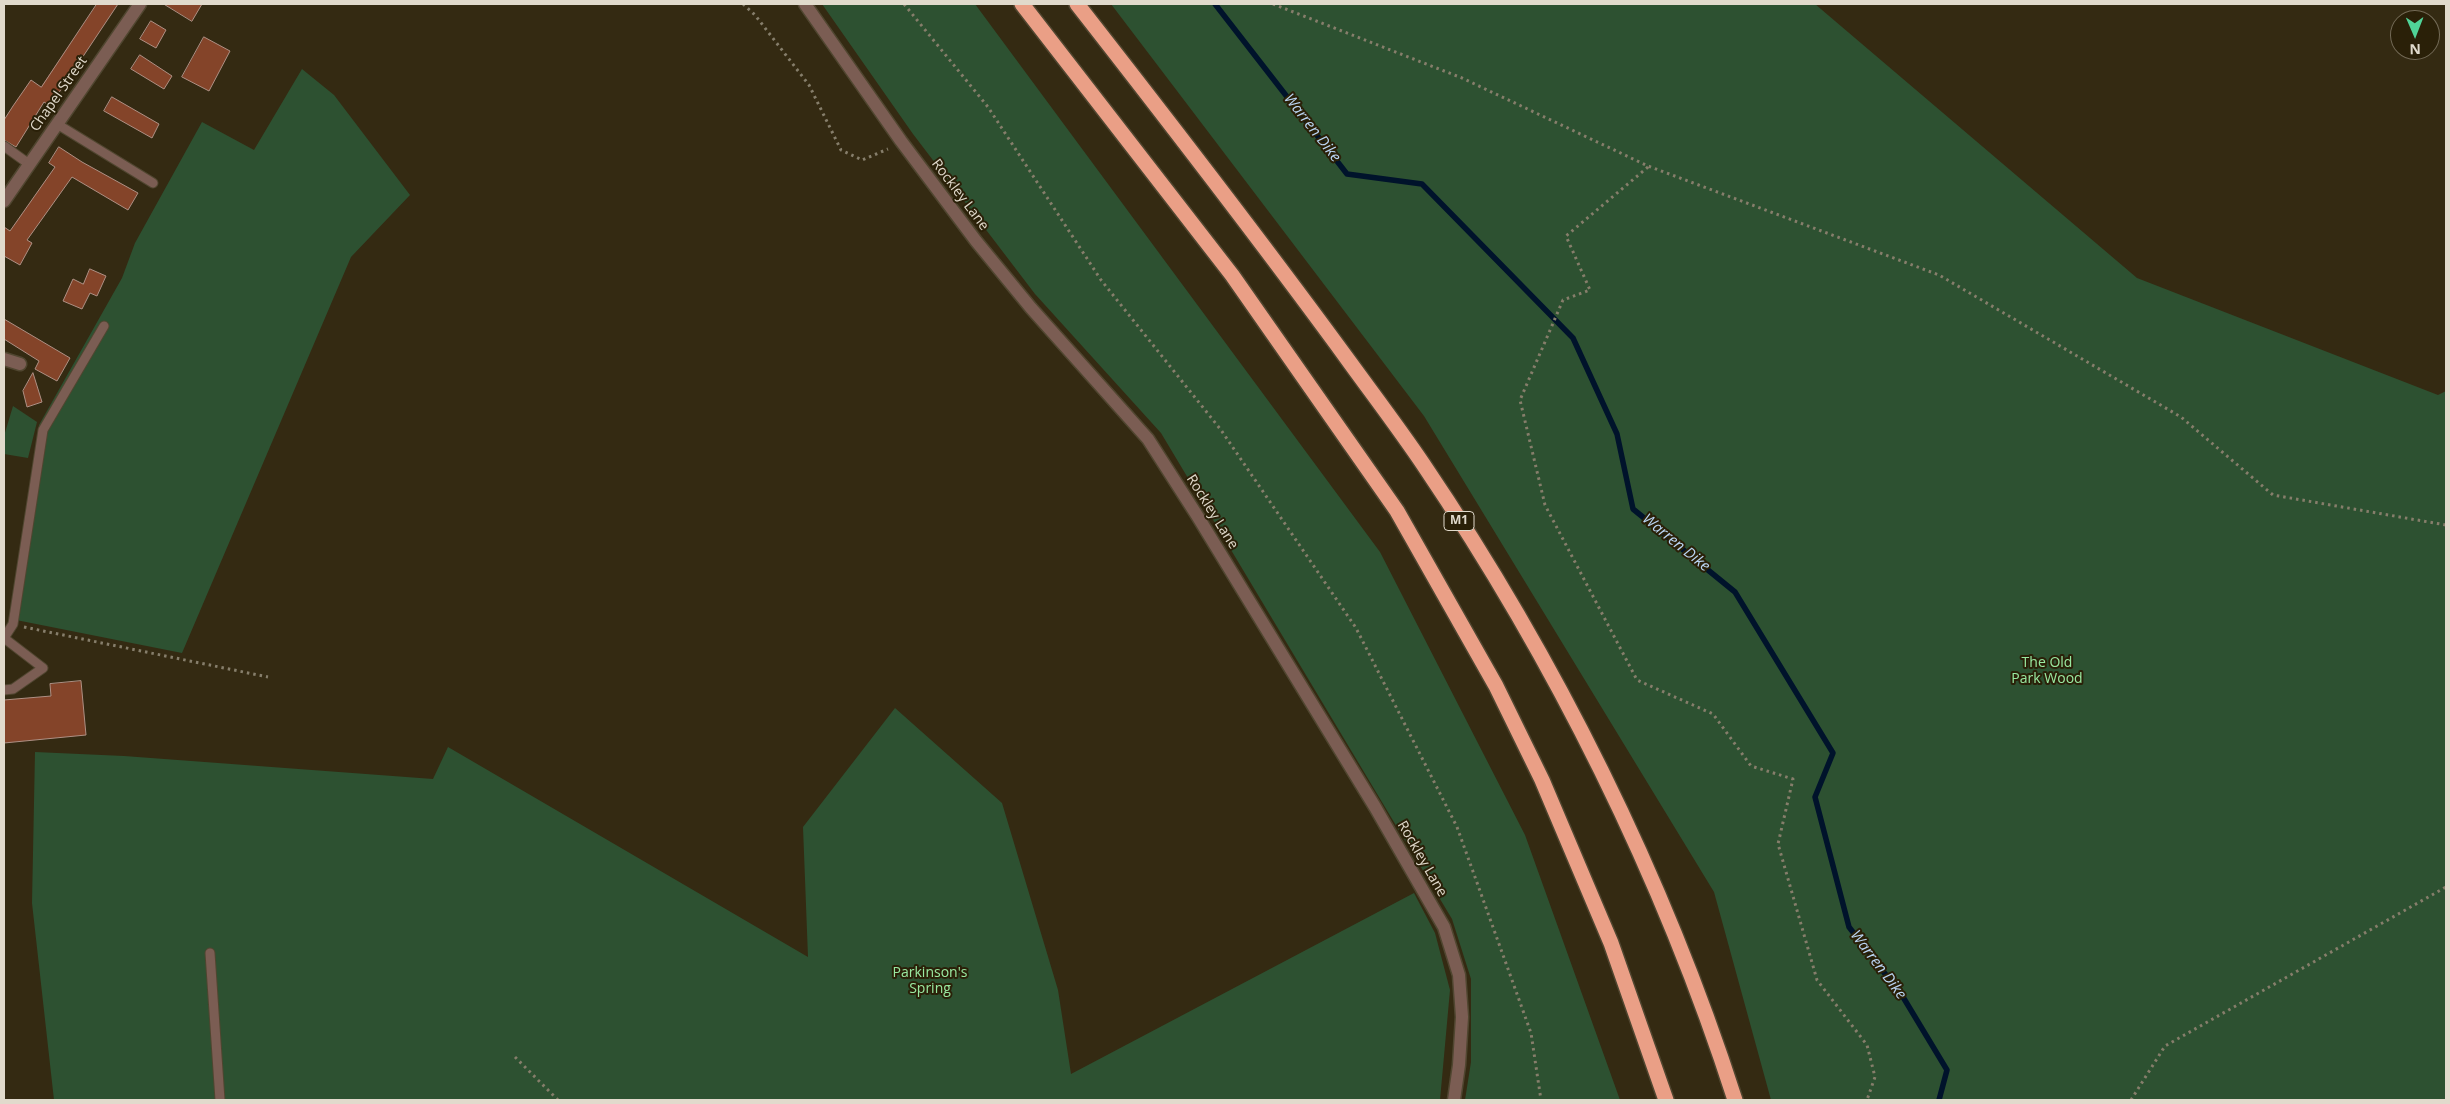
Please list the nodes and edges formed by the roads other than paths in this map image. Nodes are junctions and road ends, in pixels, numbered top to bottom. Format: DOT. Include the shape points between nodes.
graph roads {
  1 [pos="140,4"];
  2 [pos="805,4"];
  3 [pos="1022,4"];
  4 [pos="1077,4"];
  5 [pos="57,124"];
  6 [pos="4,146"];
  7 [pos="29,164"];
  8 [pos="153,183"];
  9 [pos="4,201"];
  10 [pos="104,326"];
  11 [pos="4,359"];
  12 [pos="20,364"];
  13 [pos="4,638"];
  14 [pos="4,690"];
  15 [pos="210,953"];
  16 [pos="220,1100"];
  17 [pos="1454,1100"];
  18 [pos="1666,1100"];
  19 [pos="1735,1100"];
  1 -- 5 [label="street, Chapel Street"];
  2 -- 17 [label="street, Rockley Lane" via="901,141 1001,271 1148,439 1204,525 1385,824 1444,927 1460,975 1462,1017"];
  3 -- 18 [label="highway" via="1232,275 1397,511 1496,686 1542,780 1611,943"];
  4 -- 19 [label="highway, M1" via="1273,257 1423,464 1514,608 1613,796 1670,923"];
  5 -- 7 [label="street, Chapel Street"];
  5 -- 8 [label="lane"];
  6 -- 7 [label="lane"];
  7 -- 9 [label="street, Chapel Street"];
  10 -- 13 [label="lane" via="43,430 13,624"];
  11 -- 12 [label="street"];
  13 -- 14 [label="lane" via="43,668 13,689"];
  15 -- 16 [label="lane"];
}
